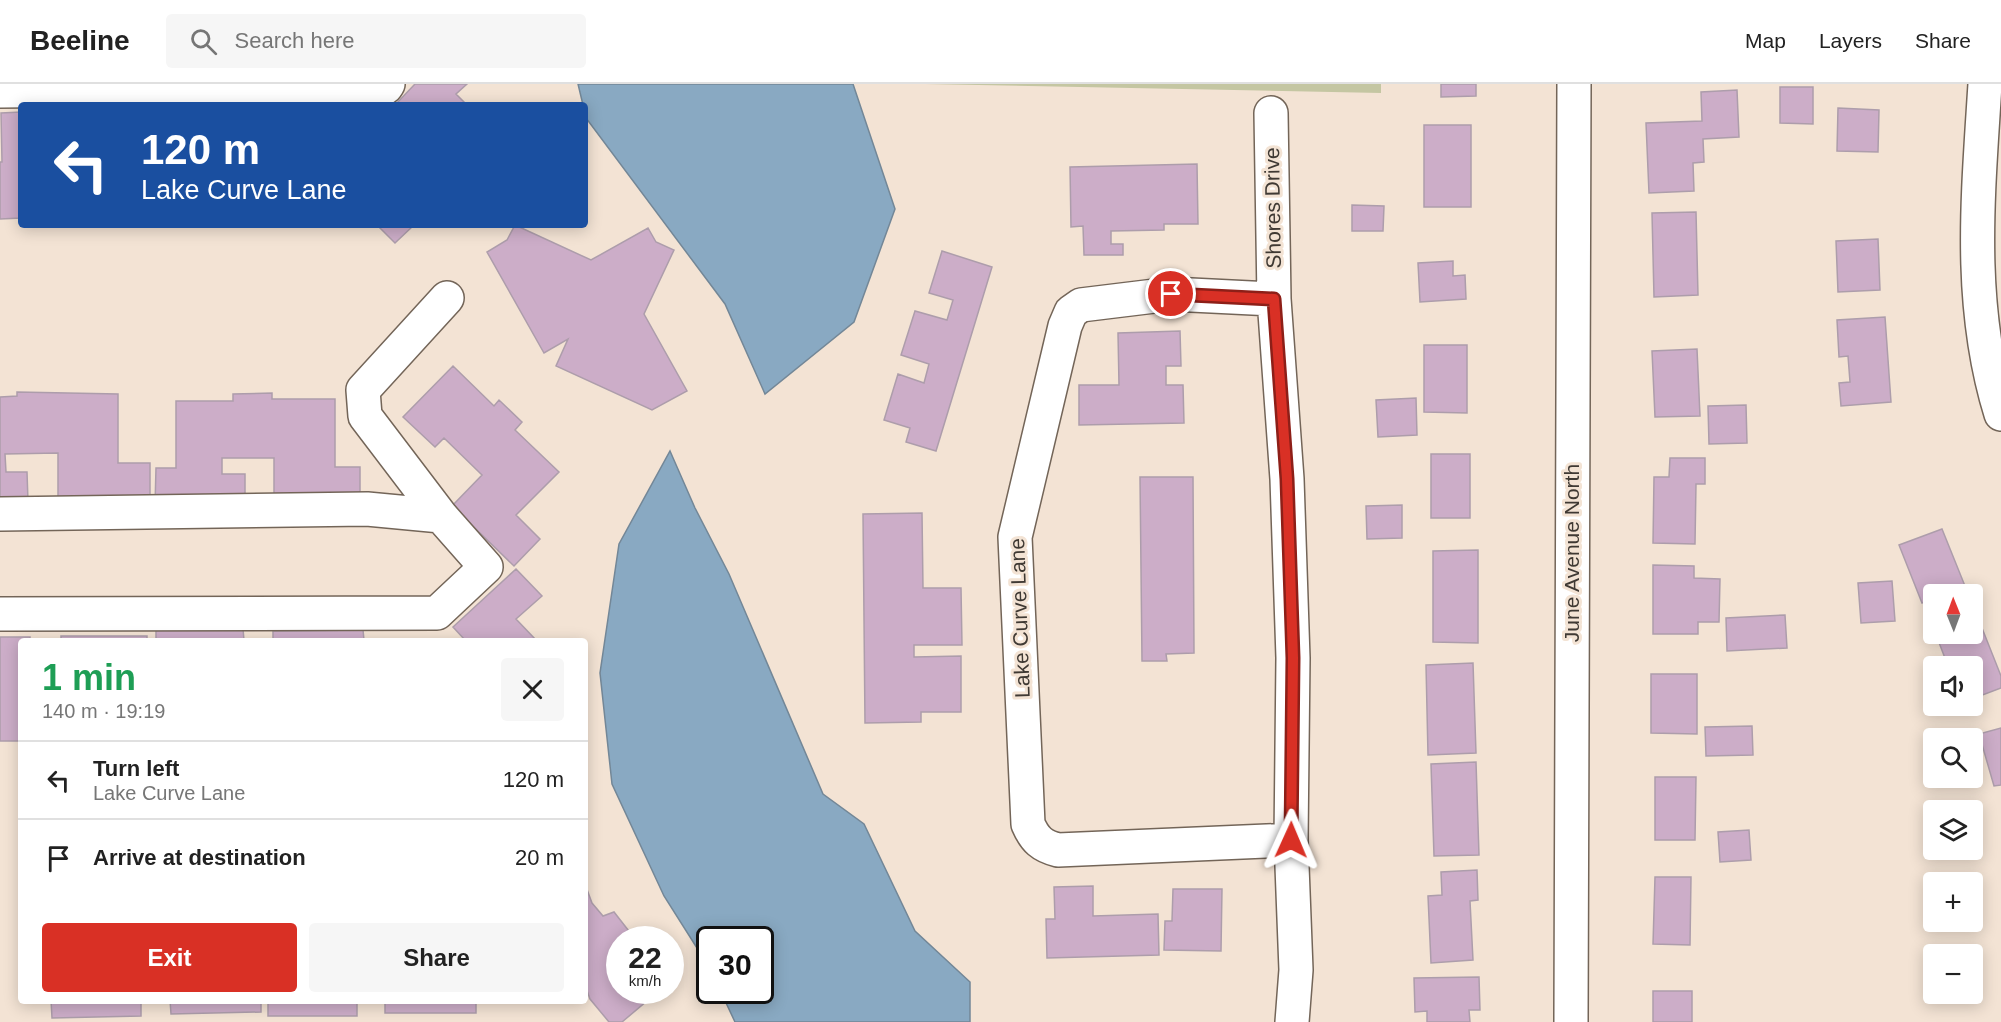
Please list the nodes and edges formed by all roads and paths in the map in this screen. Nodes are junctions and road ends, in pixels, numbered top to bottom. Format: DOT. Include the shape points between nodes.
graph roads {
  1 [pos="388,84"];
  2 [pos="1574,84"];
  3 [pos="1985,84"];
  4 [pos="0,91"];
  5 [pos="1271,113"];
  6 [pos="447,298"];
  7 [pos="1274,299"];
  8 [pos="1993,348"];
  9 [pos="2001,414"];
  10 [pos="0,514"];
  11 [pos="441,516"];
  12 [pos="0,614"];
  13 [pos="1291,840"];
  14 [pos="1292,1022"];
  15 [pos="1571,1022"];
  1 -- 4 [label="street"];
  2 -- 15 [label="street, June Avenue North"];
  3 -- 8 [label="street" via="1977,216 1979,304"];
  5 -- 7 [label="street, Shores Drive"];
  6 -- 11 [label="street" via="363,390 365,416"];
  7 -- 13 [label="street, Shores Drive" via="1287,479 1293,658"];
  7 -- 13 [label="street, Lake Curve Lane" via="1171,294 1081,305 1071,312 1015,537 1028,824 1034,837 1045,847 1058,850"];
  8 -- 9 [label="street"];
  10 -- 11 [label="street" via="367,509"];
  11 -- 12 [label="street" via="486,567 437,613"];
  13 -- 14 [label="street, Shores Drive" via="1296,970"];
}
